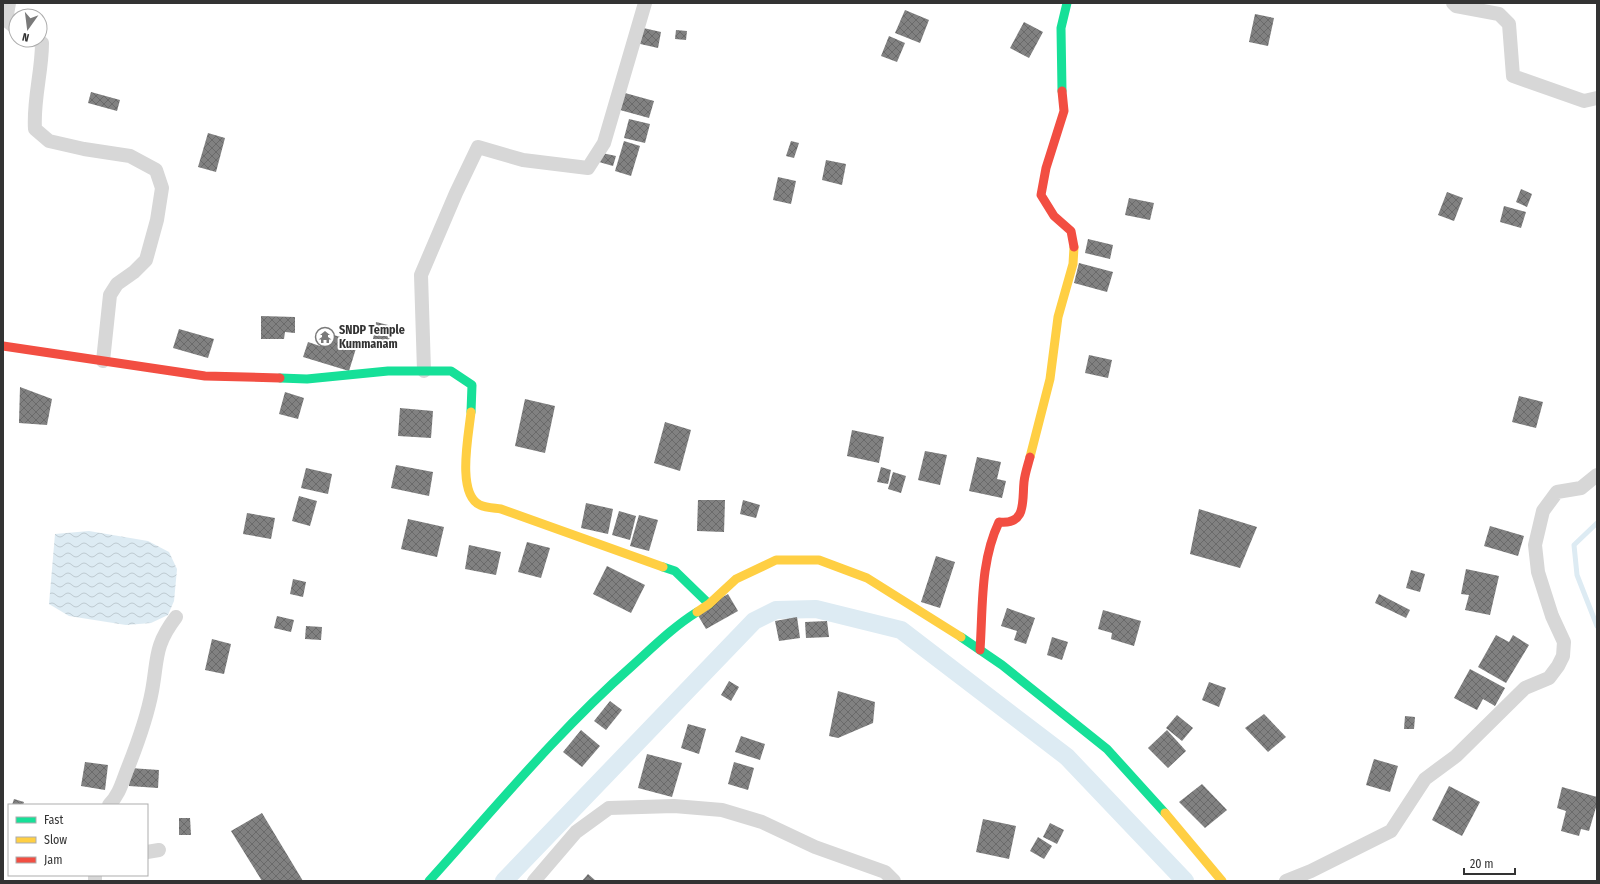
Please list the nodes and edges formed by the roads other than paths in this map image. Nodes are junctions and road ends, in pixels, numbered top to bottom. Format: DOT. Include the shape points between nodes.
graph roads {
  1 [pos="645,3"];
  2 [pos="1067,3"];
  3 [pos="1453,3"];
  4 [pos="42,48"];
  5 [pos="1597,98"];
  6 [pos="3,346"];
  7 [pos="103,361"];
  8 [pos="424,371"];
  9 [pos="1597,475"];
  10 [pos="709,604"];
  11 [pos="176,617"];
  12 [pos="980,650"];
  13 [pos="110,804"];
  14 [pos="429,881"];
  15 [pos="534,881"];
  16 [pos="894,881"];
  17 [pos="1222,881"];
  18 [pos="1286,881"];
  1 -- 8 [label="street" via="604,144 588,168 523,160 478,147 421,275"];
  2 -- 12 [label="street" via="1061,28 1064,111 1046,168 1041,195 1054,216 1071,231 1074,242 1073,264 1058,317 1050,379 1024,480 1022,511 1016,519 1008,523 999,522 992,533 984,581"];
  3 -- 5 [label="street" via="1456,6 1499,14 1509,24 1513,76 1584,101"];
  4 -- 7 [label="street" via="34,111 35,129 50,141 130,156 156,170 162,188 157,220 146,260 117,284 110,295"];
  6 -- 7 [label="street"];
  7 -- 8 [label="street" via="205,376 270,379"];
  8 -- 10 [label="street" via="451,372 472,385 465,464 468,493 479,505 501,509 675,571"];
  9 -- 18 [label="street" via="1581,488 1556,492 1543,511 1535,545 1538,572 1552,616 1564,642 1563,656 1549,678 1525,688 1456,756 1425,779 1391,831"];
  10 -- 12 [label="street" via="736,579 776,560 819,560 867,578"];
  10 -- 14 [label="street" via="680,622 608,687 549,747"];
  11 -- 13 [label="street" via="164,633 156,657 152,692 138,743 117,798"];
  12 -- 17 [label="street" via="1107,749 1159,805"];
  15 -- 16 [label="street" via="576,832 609,808 674,806 722,810 762,822 814,847 885,872"];
}
